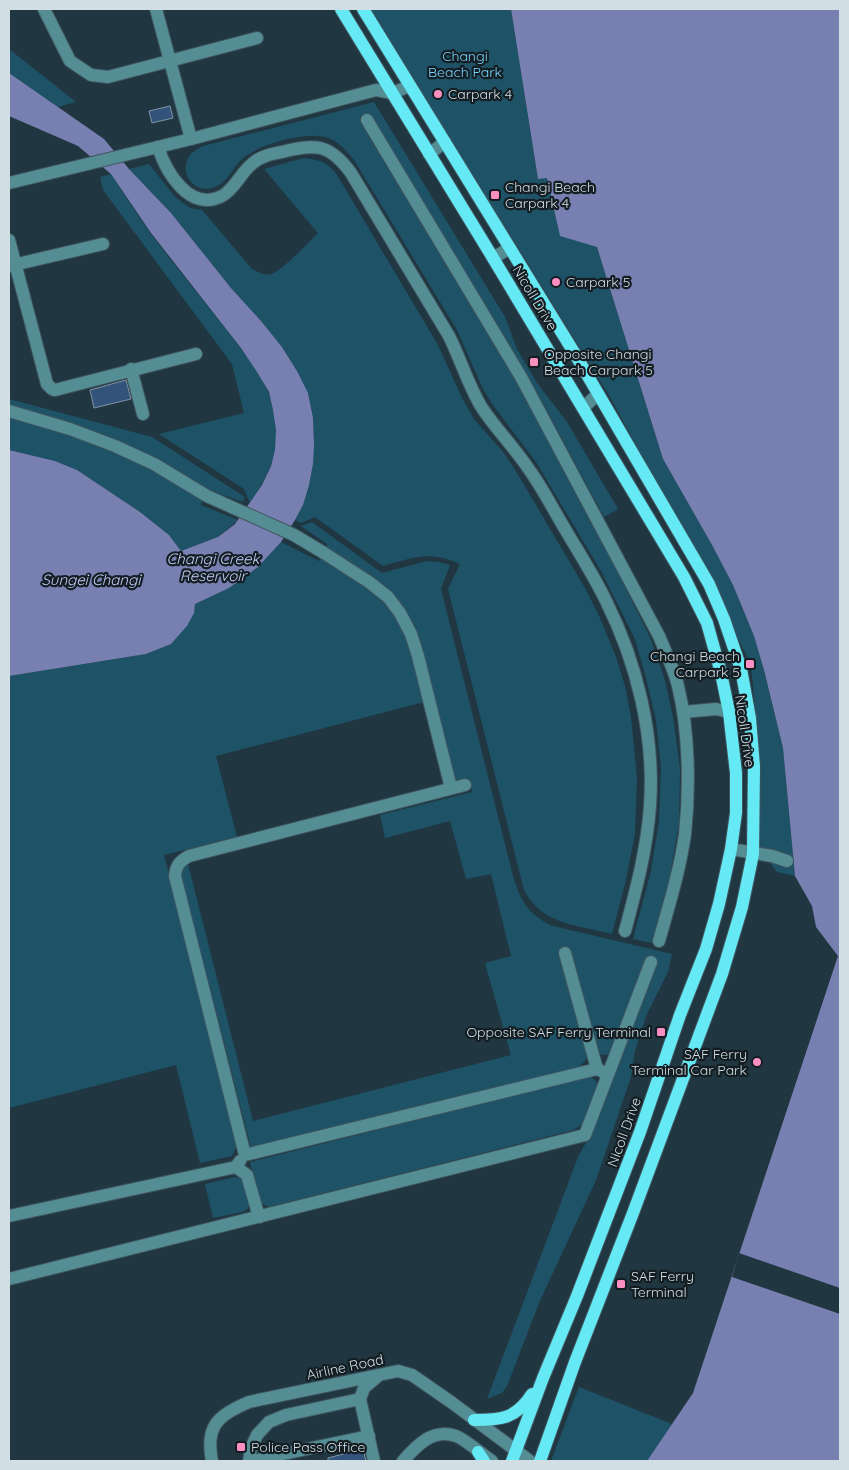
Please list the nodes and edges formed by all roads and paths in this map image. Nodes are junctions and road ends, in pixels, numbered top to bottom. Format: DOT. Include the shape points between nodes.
graph roads {
  1 [pos="44,9"];
  2 [pos="156,9"];
  3 [pos="341,9"];
  4 [pos="363,9"];
  5 [pos="258,38"];
  6 [pos="169,61"];
  7 [pos="410,86"];
  8 [pos="392,93"];
  9 [pos="367,120"];
  10 [pos="191,139"];
  11 [pos="445,142"];
  12 [pos="158,147"];
  13 [pos="430,154"];
  14 [pos="9,183"];
  15 [pos="9,240"];
  16 [pos="103,244"];
  17 [pos="510,248"];
  18 [pos="493,258"];
  19 [pos="12,266"];
  20 [pos="196,354"];
  21 [pos="131,369"];
  22 [pos="598,394"];
  23 [pos="583,408"];
  24 [pos="9,411"];
  25 [pos="143,414"];
  26 [pos="748,708"];
  27 [pos="684,712"];
  28 [pos="729,712"];
  29 [pos="465,785"];
  30 [pos="451,788"];
  31 [pos="731,849"];
  32 [pos="753,854"];
  33 [pos="787,861"];
  34 [pos="625,931"];
  35 [pos="659,941"];
  36 [pos="565,953"];
  37 [pos="651,962"];
  38 [pos="602,1071"];
  39 [pos="244,1155"];
  40 [pos="236,1167"];
  41 [pos="9,1216"];
  42 [pos="259,1217"];
  43 [pos="9,1279"];
  44 [pos="382,1374"];
  45 [pos="543,1378"];
  46 [pos="360,1399"];
  47 [pos="474,1420"];
  48 [pos="369,1436"];
  49 [pos="481,1456"];
  50 [pos="513,1456"];
  51 [pos="212,1461"];
  52 [pos="248,1461"];
  53 [pos="256,1461"];
  54 [pos="374,1461"];
  55 [pos="403,1461"];
  56 [pos="492,1461"];
  57 [pos="530,1461"];
  58 [pos="540,1461"];
  1 -- 6 [label="lane" via="70,61 91,75 108,77"];
  2 -- 6 [label="lane"];
  3 -- 8 [label="main road, Nicoll Drive"];
  4 -- 7 [label="main road, Nicoll Drive"];
  5 -- 6 [label="lane"];
  6 -- 10 [label="lane"];
  7 -- 8 [label="lane"];
  7 -- 11 [label="main road, Nicoll Drive"];
  8 -- 10 [label="lane" via="376,90"];
  8 -- 13 [label="main road, Nicoll Drive"];
  9 -- 27 [label="lane" via="521,377 659,636 678,684"];
  10 -- 12 [label="lane"];
  11 -- 13 [label="lane"];
  11 -- 17 [label="main road, Nicoll Drive"];
  12 -- 14 [label="lane"];
  12 -- 34 [label="lane" via="162,160 182,189 200,199 222,196 255,161 269,155 310,146 339,158 449,336 483,408 529,469 592,574 629,656 648,735 650,805 645,849"];
  13 -- 18 [label="main road, Nicoll Drive"];
  15 -- 19 [label="lane"];
  16 -- 19 [label="lane"];
  17 -- 18 [label="lane"];
  17 -- 22 [label="main road, Nicoll Drive"];
  18 -- 23 [label="main road, Nicoll Drive"];
  19 -- 21 [label="lane" via="49,387 55,390"];
  20 -- 21 [label="lane"];
  21 -- 25 [label="lane"];
  22 -- 23 [label="lane"];
  22 -- 26 [label="main road, Nicoll Drive" via="709,584 741,669"];
  23 -- 28 [label="main road, Nicoll Drive" via="684,577 707,623"];
  24 -- 30 [label="lane" via="116,446 154,464 207,496 294,535 388,597 411,634"];
  26 -- 28 [label="lane"];
  26 -- 32 [label="main road, Nicoll Drive" via="754,766"];
  27 -- 28 [label="lane" via="716,709"];
  27 -- 35 [label="lane" via="688,784 685,834"];
  28 -- 31 [label="main road, Nicoll Drive" via="736,774 736,813"];
  29 -- 30 [label="lane"];
  30 -- 39 [label="lane" via="189,856 176,867 175,876"];
  31 -- 32 [label="lane"];
  31 -- 45 [label="main road, Nicoll Drive" via="706,949 640,1132"];
  32 -- 33 [label="lane"];
  32 -- 58 [label="main road, Nicoll Drive" via="742,907 722,974"];
  36 -- 38 [label="lane"];
  37 -- 38 [label="lane"];
  38 -- 39 [label="lane"];
  38 -- 42 [label="lane" via="585,1136"];
  39 -- 40 [label="lane"];
  40 -- 41 [label="lane"];
  40 -- 42 [label="lane" via="247,1175"];
  42 -- 43 [label="lane"];
  44 -- 46 [label="lane" via="364,1388"];
  44 -- 47 [label="lane, Airline Road" via="398,1371 412,1375"];
  44 -- 51 [label="lane, Airline Road" via="249,1402 232,1409 215,1424 210,1447"];
  45 -- 47 [label="main road" via="526,1404 514,1414 491,1420"];
  45 -- 50 [label="main road, Nicoll Drive"];
  46 -- 48 [label="lane"];
  46 -- 52 [label="lane" via="286,1414 269,1422 257,1435"];
  47 -- 50 [label="lane, Airline Road"];
  48 -- 53 [label="lane"];
  48 -- 54 [label="lane"];
  49 -- 55 [label="lane" via="458,1436 436,1435 426,1438"];
  49 -- 56 [label="lane"];
  50 -- 57 [label="lane, Airline Road"];
}
